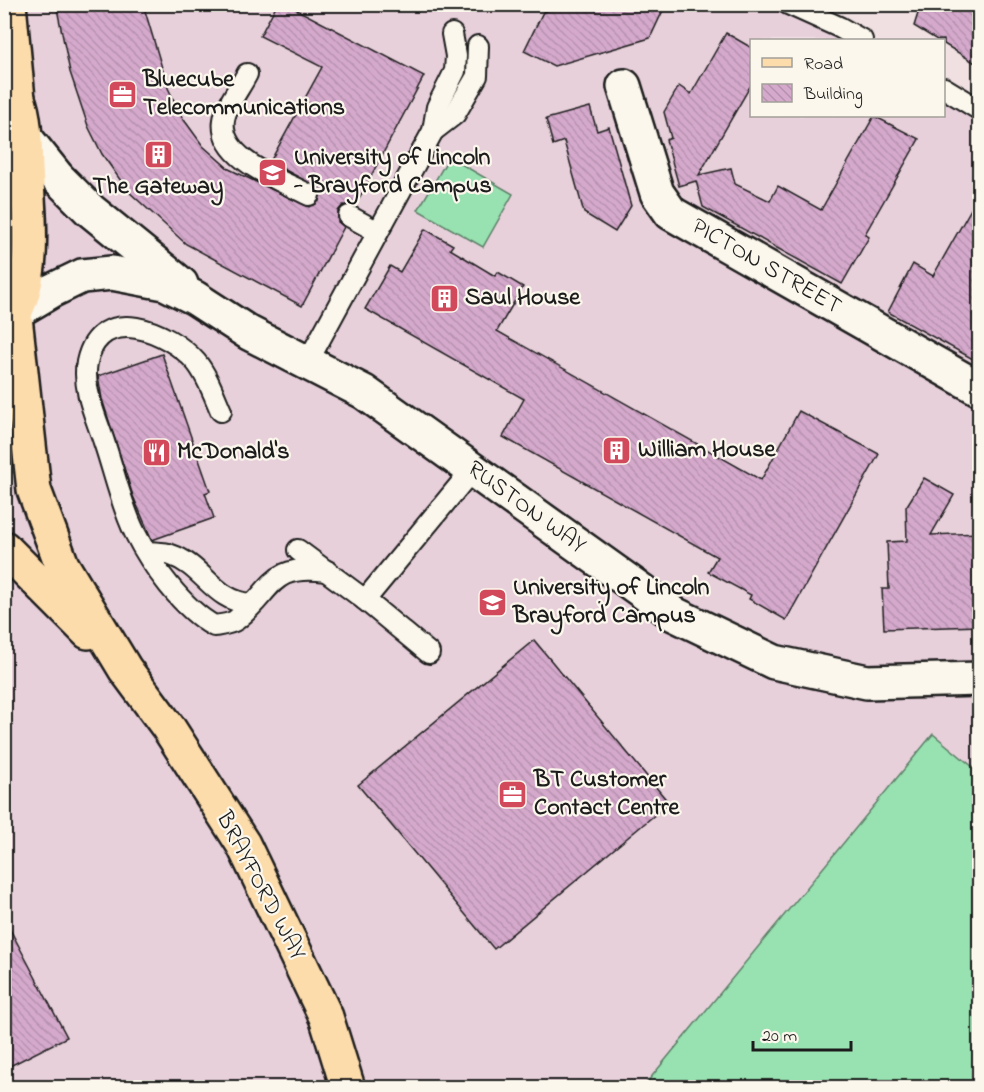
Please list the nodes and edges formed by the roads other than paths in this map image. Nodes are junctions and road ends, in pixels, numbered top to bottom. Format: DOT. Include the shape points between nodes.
graph roads {
  1 [pos="9,4"];
  2 [pos="788,4"];
  3 [pos="452,34"];
  4 [pos="860,39"];
  5 [pos="478,46"];
  6 [pos="247,74"];
  7 [pos="624,86"];
  8 [pos="11,89"];
  9 [pos="945,89"];
  10 [pos="980,110"];
  11 [pos="433,131"];
  12 [pos="25,137"];
  13 [pos="309,195"];
  14 [pos="349,216"];
  15 [pos="378,232"];
  16 [pos="195,298"];
  17 [pos="12,320"];
  18 [pos="307,363"];
  19 [pos="980,389"];
  20 [pos="221,411"];
  21 [pos="472,470"];
  22 [pos="4,548"];
  23 [pos="298,550"];
  24 [pos="147,552"];
  25 [pos="327,571"];
  26 [pos="365,600"];
  27 [pos="251,603"];
  28 [pos="429,653"];
  29 [pos="125,669"];
  30 [pos="980,679"];
  31 [pos="348,1088"];
  1 -- 8 [label="main road"];
  2 -- 4 [label="lane"];
  3 -- 11 [label="lane" via="455,71 437,107"];
  5 -- 11 [label="lane" via="477,76 454,114"];
  6 -- 13 [label="lane" via="224,118 226,143 236,155"];
  7 -- 19 [label="street, PICTON STREET" via="657,193 671,213"];
  8 -- 12 [label="main road"];
  9 -- 10 [label="lane"];
  11 -- 15 [label="lane"];
  12 -- 16 [label="street, RUSTON WAY" via="90,210 174,276"];
  12 -- 17 [label="main road" via="30,235 26,280"];
  14 -- 15 [label="lane"];
  15 -- 18 [label="lane"];
  16 -- 17 [label="street, RUSTON WAY" via="165,283 112,273 82,276 51,291"];
  16 -- 18 [label="street, RUSTON WAY" via="249,333"];
  17 -- 29 [label="main road, BRAYFORD WAY" via="34,490 63,565"];
  18 -- 21 [label="street, RUSTON WAY" via="364,392"];
  20 -- 24 [label="lane" via="194,360 151,331 125,325 97,341 87,362 87,390 135,532"];
  21 -- 26 [label="lane"];
  21 -- 30 [label="street, RUSTON WAY" via="674,614 774,662 873,684"];
  22 -- 29 [label="main road, BRAYFORD WAY"];
  23 -- 25 [label="lane"];
  24 -- 27 [label="lane" via="170,554 192,566 234,602"];
  24 -- 27 [label="lane" via="196,617 214,626 235,621"];
  25 -- 26 [label="lane"];
  25 -- 27 [label="lane" via="295,570 279,575"];
  26 -- 28 [label="lane"];
  29 -- 31 [label="main road, BRAYFORD WAY" via="243,844 326,1017"];
}
